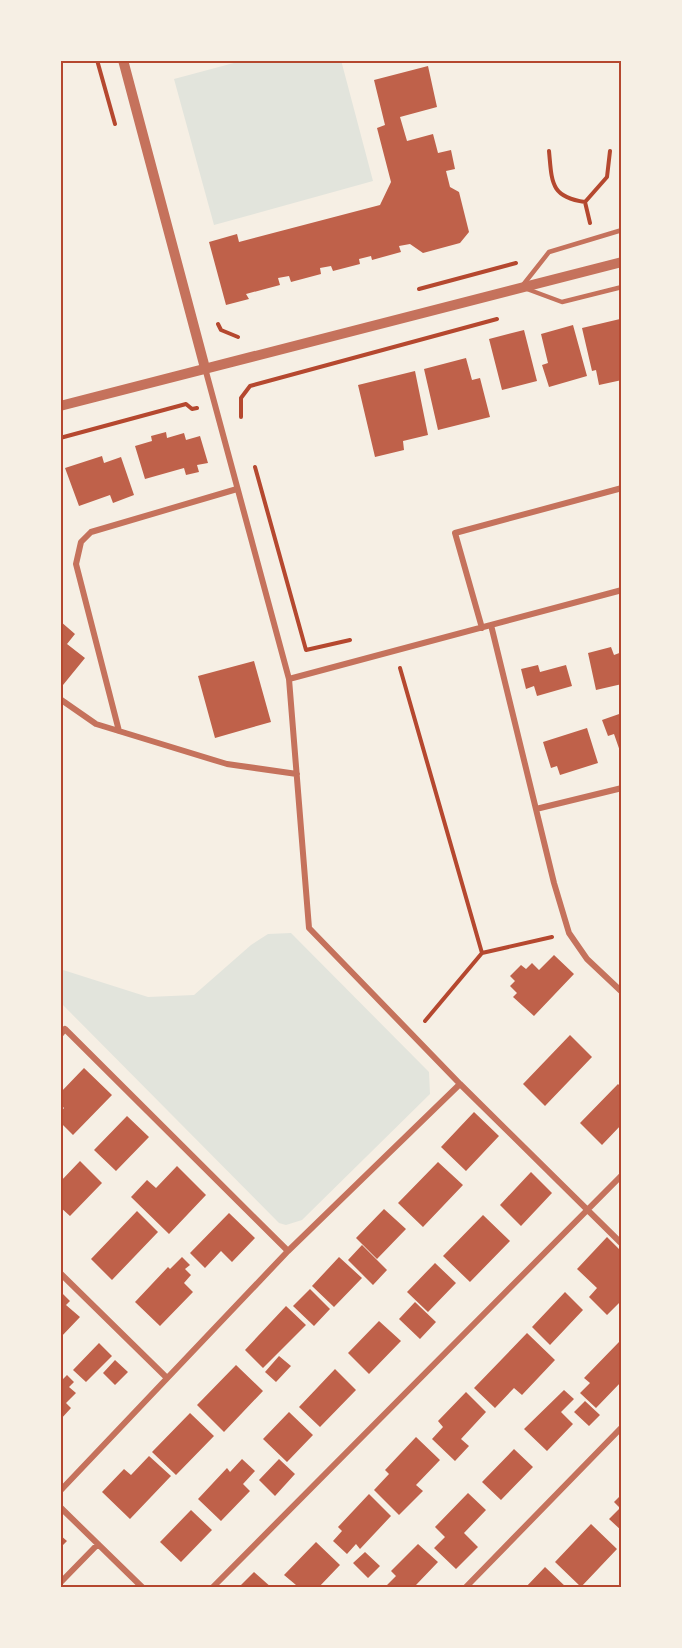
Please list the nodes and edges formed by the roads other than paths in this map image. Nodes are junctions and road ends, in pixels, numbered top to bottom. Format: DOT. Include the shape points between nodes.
graph roads {
  1 [pos="123,60"];
  2 [pos="622,230"];
  3 [pos="622,262"];
  4 [pos="521,286"];
  5 [pos="622,287"];
  6 [pos="205,369"];
  7 [pos="60,406"];
  8 [pos="622,488"];
  9 [pos="237,489"];
  10 [pos="622,590"];
  11 [pos="491,625"];
  12 [pos="482,628"];
  13 [pos="289,679"];
  14 [pos="60,699"];
  15 [pos="118,731"];
  16 [pos="297,774"];
  17 [pos="622,788"];
  18 [pos="536,809"];
  19 [pos="622,992"];
  20 [pos="60,1035"];
  21 [pos="460,1084"];
  22 [pos="622,1175"];
  23 [pos="588,1212"];
  24 [pos="622,1244"];
  25 [pos="288,1251"];
  26 [pos="60,1273"];
  27 [pos="167,1378"];
  28 [pos="622,1427"];
  29 [pos="60,1491"];
  30 [pos="60,1507"];
  31 [pos="98,1544"];
  32 [pos="60,1583"];
  33 [pos="144,1588"];
  34 [pos="212,1588"];
  35 [pos="465,1588"];
  1 -- 6 [label="street"];
  2 -- 4 [label="lane" via="549,252"];
  3 -- 4 [label="street"];
  4 -- 5 [label="lane" via="562,302"];
  4 -- 6 [label="street"];
  6 -- 7 [label="street"];
  6 -- 9 [label="street"];
  8 -- 12 [label="street" via="455,533"];
  9 -- 13 [label="street"];
  9 -- 15 [label="street" via="91,532 81,542 76,564"];
  10 -- 11 [label="street"];
  11 -- 12 [label="street"];
  11 -- 18 [label="street"];
  12 -- 13 [label="street"];
  13 -- 16 [label="street"];
  14 -- 15 [label="street" via="96,724"];
  15 -- 16 [label="street" via="227,764"];
  16 -- 21 [label="street" via="309,928"];
  17 -- 18 [label="street"];
  18 -- 19 [label="street" via="567,933 587,959"];
  20 -- 25 [label="street" via="65,1029"];
  21 -- 23 [label="street"];
  21 -- 25 [label="street"];
  22 -- 23 [label="street"];
  23 -- 24 [label="street"];
  23 -- 34 [label="street"];
  25 -- 27 [label="street"];
  26 -- 27 [label="street"];
  27 -- 29 [label="street"];
  28 -- 35 [label="street"];
  30 -- 31 [label="street"];
  31 -- 32 [label="street"];
  31 -- 33 [label="street"];
}
